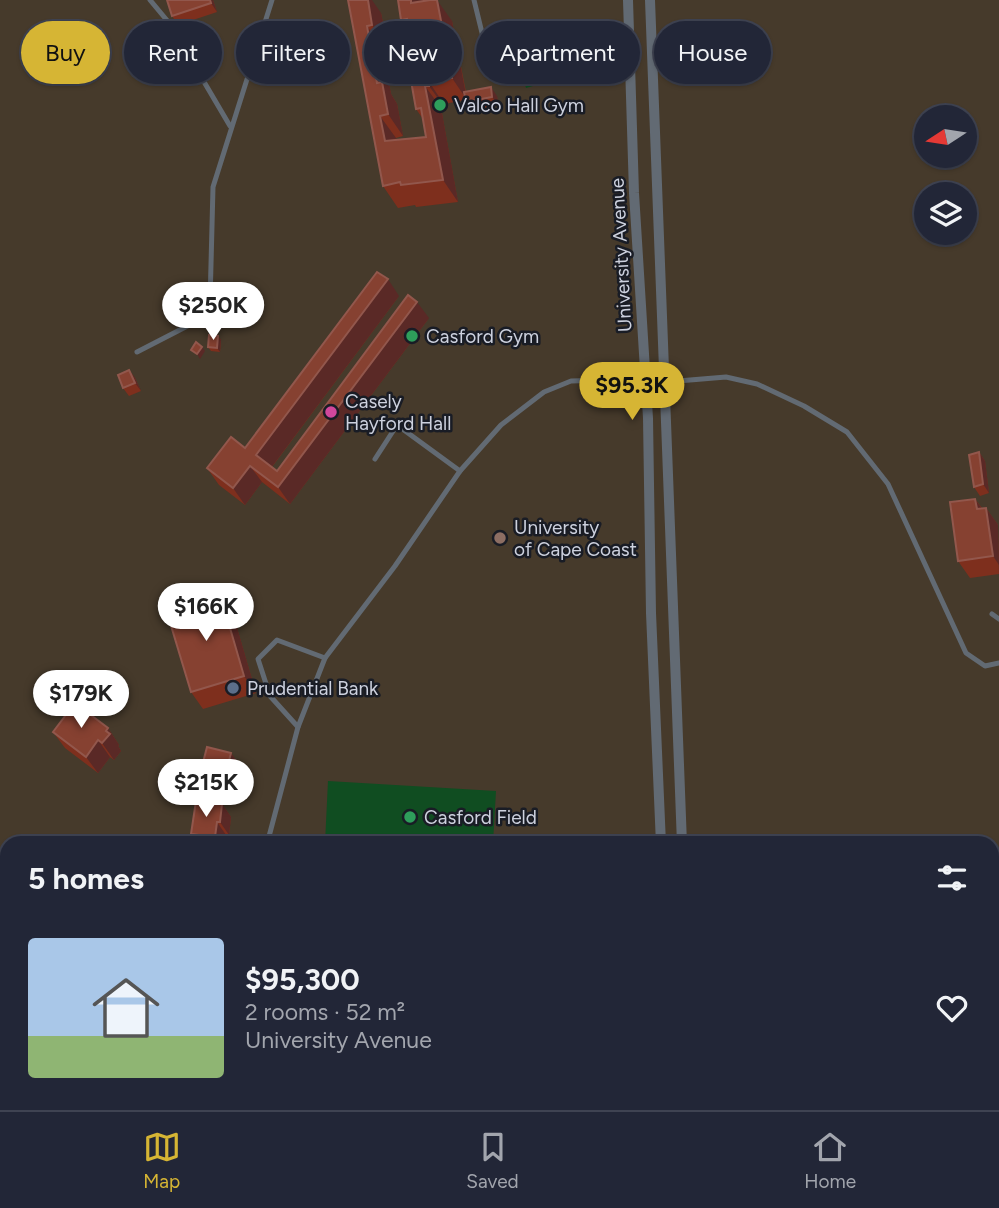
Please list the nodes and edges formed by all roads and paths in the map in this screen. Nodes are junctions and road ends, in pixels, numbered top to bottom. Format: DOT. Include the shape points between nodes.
graph roads {
  1 [pos="150,0"];
  2 [pos="272,0"];
  3 [pos="474,0"];
  4 [pos="628,0"];
  5 [pos="650,0"];
  6 [pos="479,21"];
  7 [pos="230,125"];
  8 [pos="137,352"];
  9 [pos="646,379"];
  10 [pos="666,382"];
  11 [pos="375,459"];
  12 [pos="460,471"];
  13 [pos="992,614"];
  14 [pos="999,619"];
  15 [pos="325,658"];
  16 [pos="999,663"];
  17 [pos="298,727"];
  18 [pos="269,836"];
  19 [pos="661,836"];
  20 [pos="682,836"];
  1 -- 7 [label="lane" via="170,24"];
  2 -- 7 [label="lane"];
  3 -- 6 [label="lane"];
  4 -- 9 [label="street, University Avenue"];
  5 -- 10 [label="street, University Avenue"];
  7 -- 8 [label="lane" via="212,187 210,303 203,318"];
  9 -- 10 [label="lane"];
  9 -- 12 [label="lane" via="570,381 544,392 501,425"];
  9 -- 19 [label="street, University Avenue"];
  10 -- 16 [label="lane" via="726,377 757,384 847,432 888,484 966,653 985,666"];
  10 -- 20 [label="street, University Avenue"];
  11 -- 12 [label="lane" via="397,425"];
  12 -- 15 [label="lane"];
  13 -- 14 [label="lane"];
  15 -- 17 [label="lane"];
  15 -- 17 [label="lane" via="277,640 258,659 270,696"];
  17 -- 18 [label="lane"];
}
